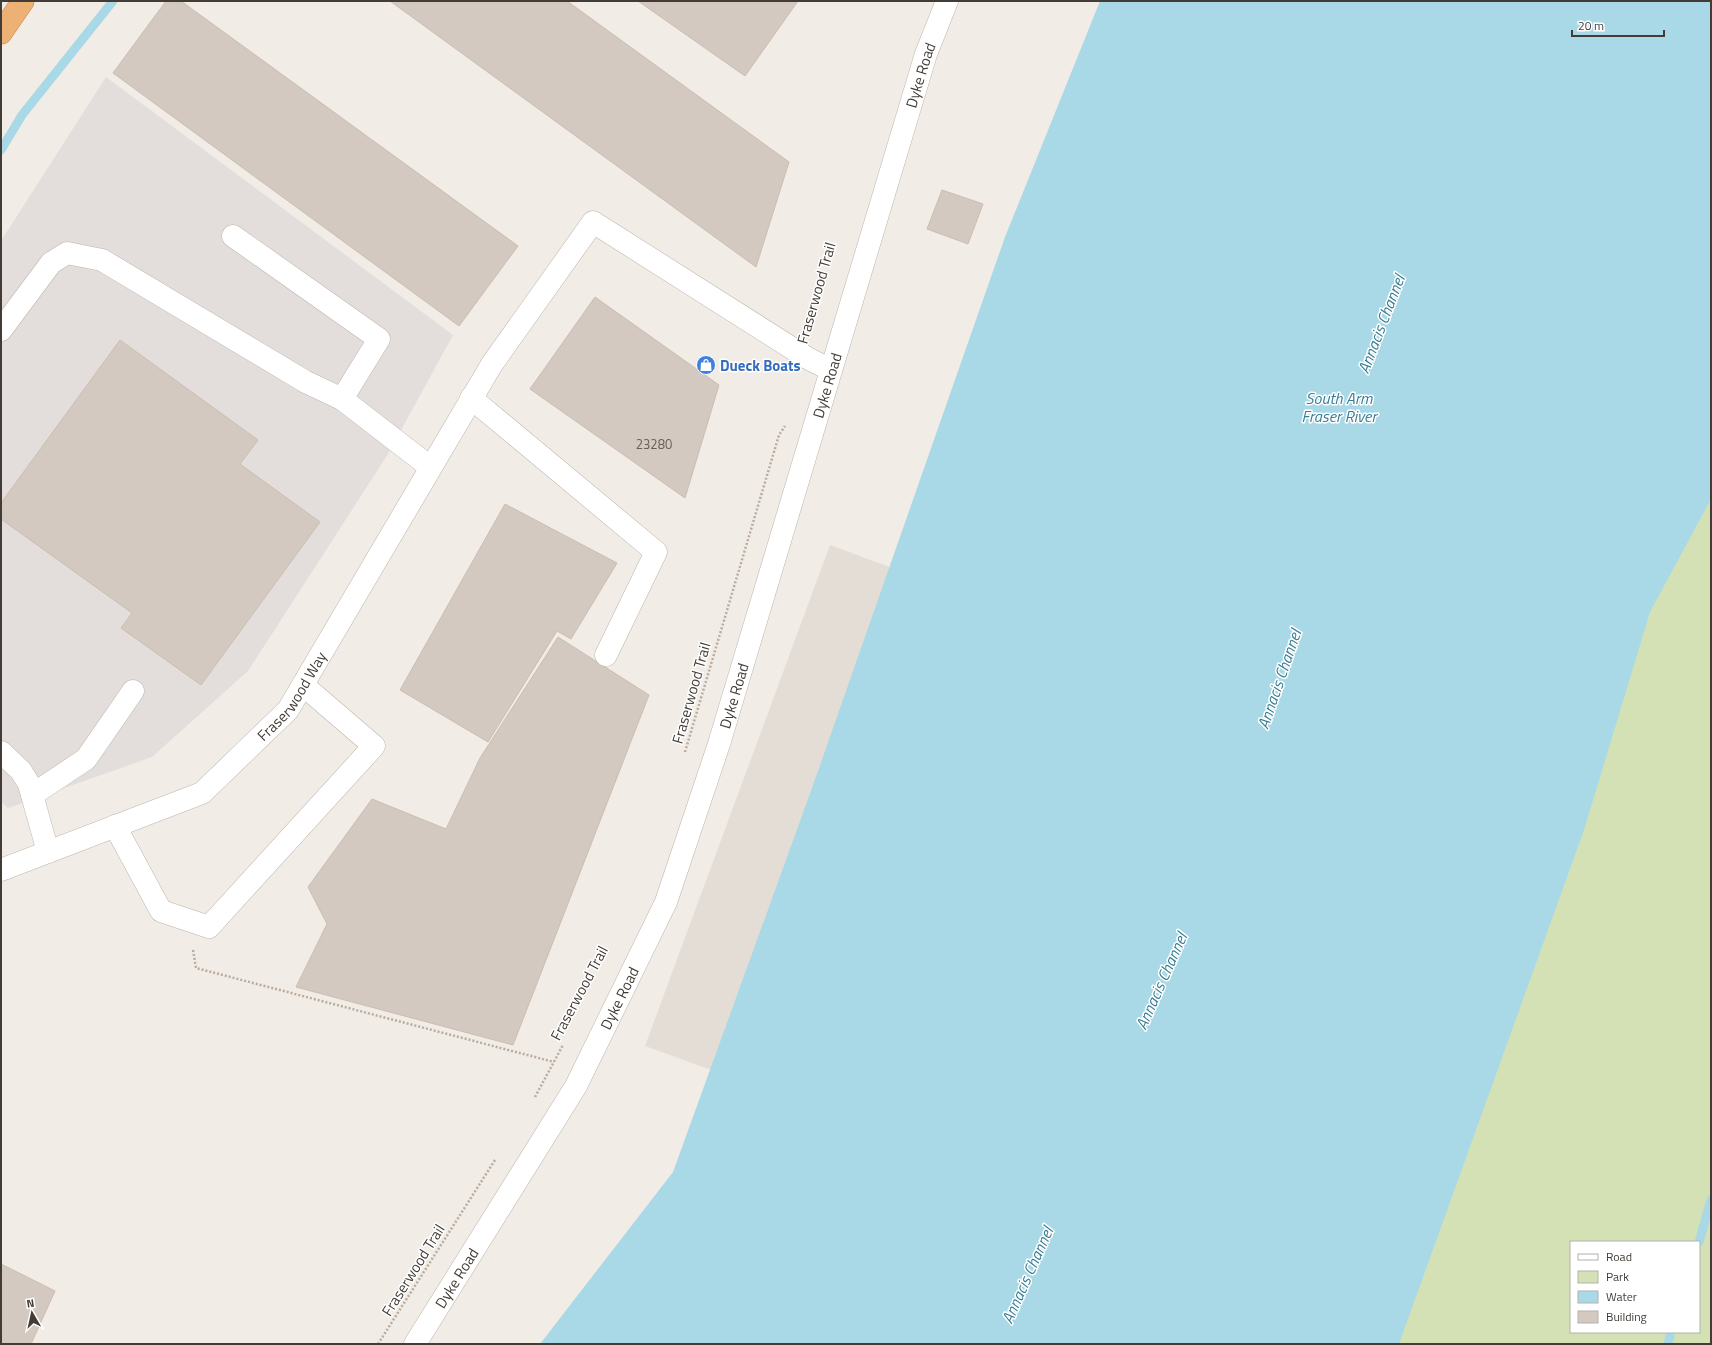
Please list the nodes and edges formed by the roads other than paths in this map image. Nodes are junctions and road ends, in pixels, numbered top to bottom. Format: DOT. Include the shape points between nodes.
graph roads {
  1 [pos="23,1"];
  2 [pos="947,1"];
  3 [pos="1,33"];
  4 [pos="233,236"];
  5 [pos="1,330"];
  6 [pos="831,370"];
  7 [pos="471,398"];
  8 [pos="342,399"];
  9 [pos="430,467"];
  10 [pos="606,655"];
  11 [pos="303,685"];
  12 [pos="133,691"];
  13 [pos="1,752"];
  14 [pos="32,795"];
  15 [pos="115,826"];
  16 [pos="48,852"];
  17 [pos="1,870"];
  18 [pos="415,1344"];
  1 -- 3 [label="highway"];
  2 -- 6 [label="street, Dyke Road" via="926,54"];
  4 -- 8 [label="street" via="379,339"];
  5 -- 8 [label="street" via="51,263 67,253 102,260 306,382"];
  6 -- 7 [label="street, Fraserwood Way" via="802,355 593,222 492,364"];
  6 -- 18 [label="street, Dyke Road" via="719,744 666,902 576,1086"];
  7 -- 9 [label="street, Fraserwood Way"];
  7 -- 10 [label="street" via="656,552"];
  8 -- 9 [label="street"];
  9 -- 11 [label="street, Fraserwood Way"];
  11 -- 15 [label="street, Fraserwood Way" via="288,710 202,793"];
  11 -- 15 [label="street" via="374,746 209,927 161,911"];
  12 -- 14 [label="street" via="86,759"];
  13 -- 14 [label="street" via="21,771"];
  14 -- 16 [label="street"];
  15 -- 16 [label="street, Fraserwood Way"];
  16 -- 17 [label="street, Fraserwood Way"];
}
